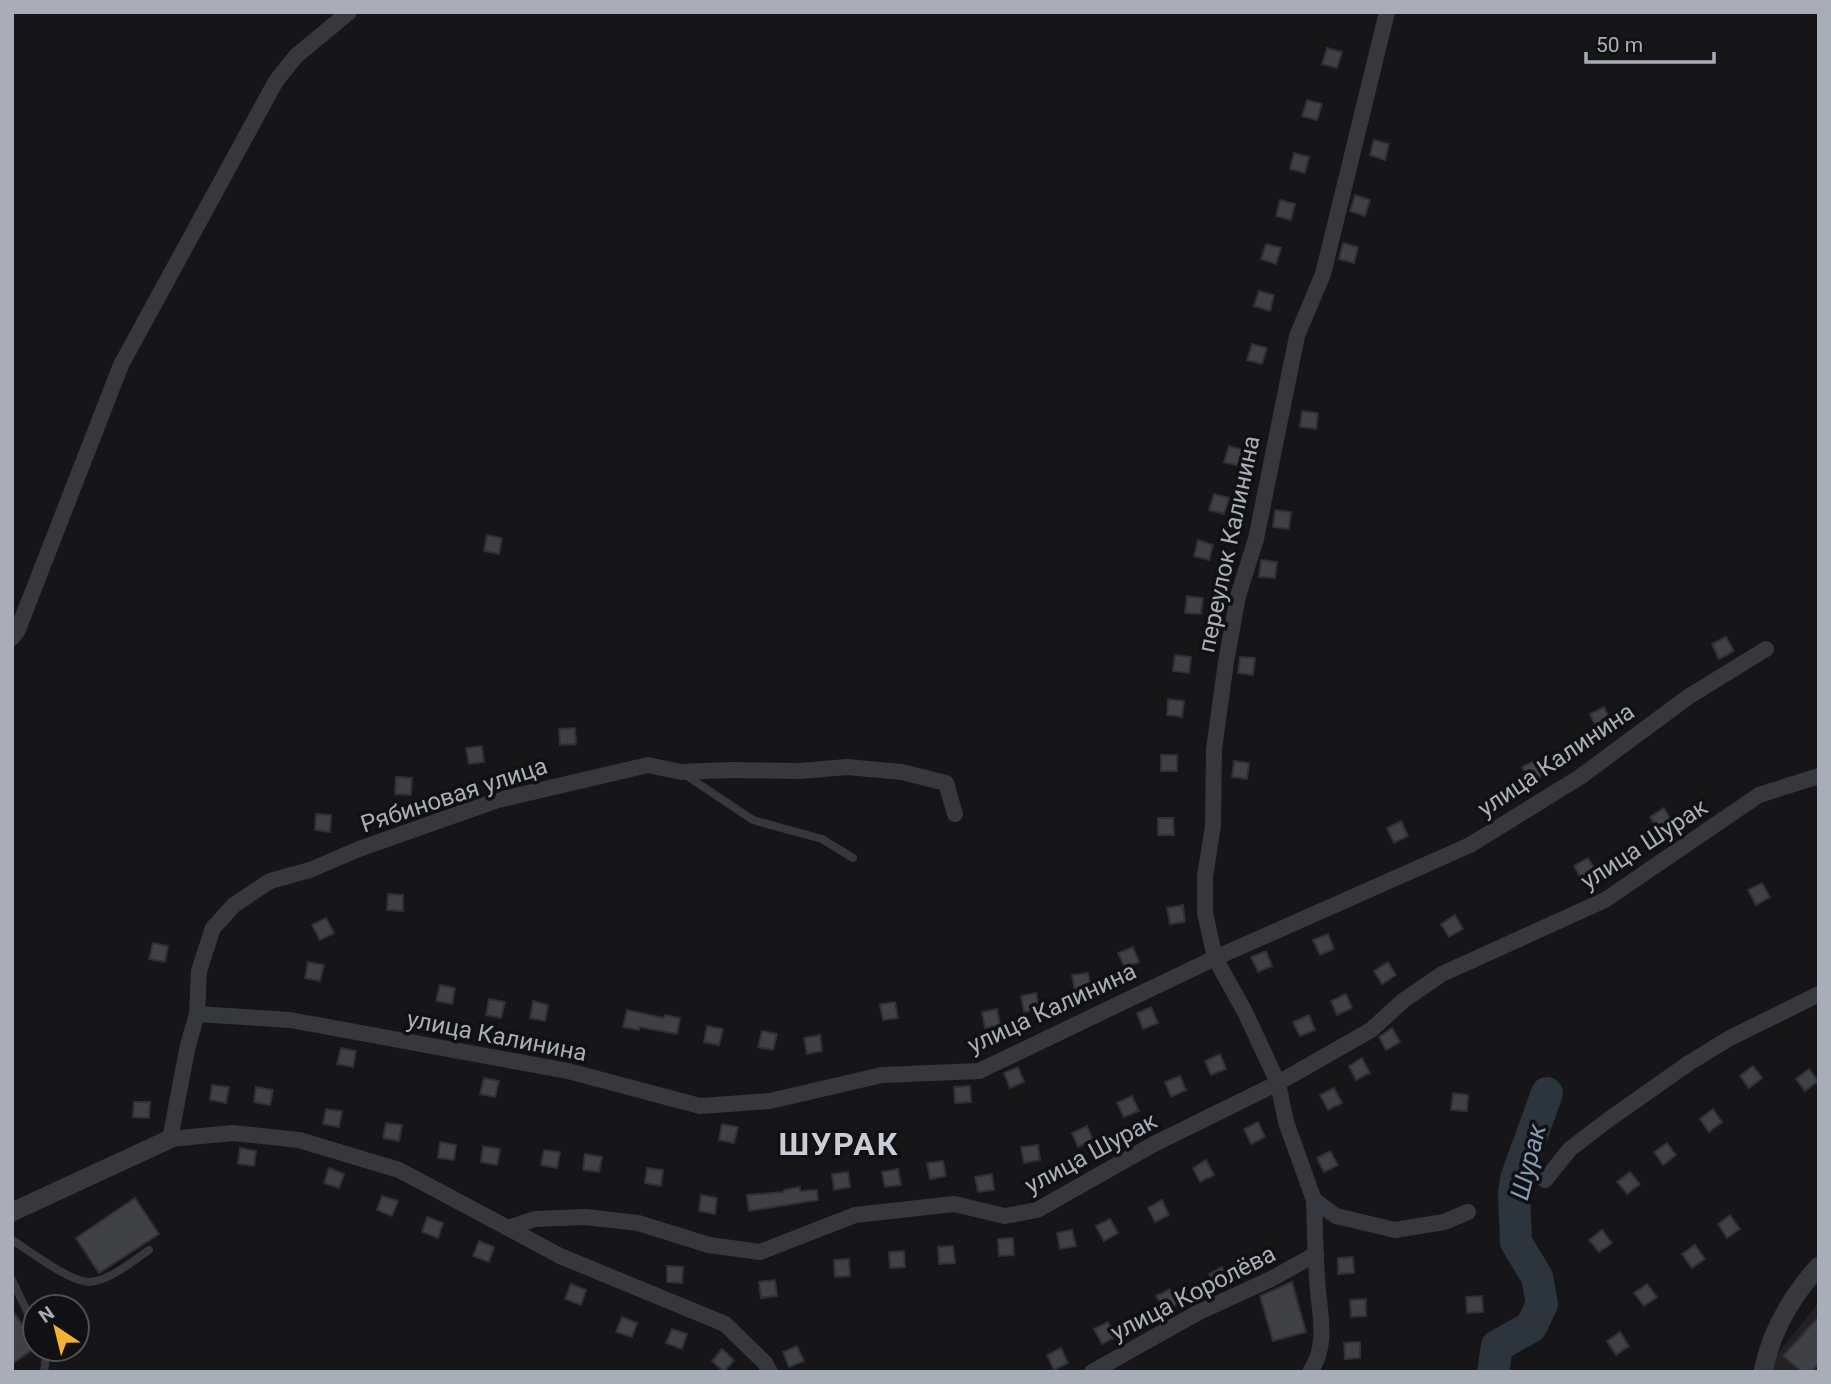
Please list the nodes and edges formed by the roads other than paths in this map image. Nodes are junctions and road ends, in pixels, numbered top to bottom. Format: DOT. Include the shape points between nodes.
graph roads {
  1 [pos="349,12"];
  2 [pos="1387,12"];
  3 [pos="12,638"];
  4 [pos="1766,649"];
  5 [pos="681,772"];
  6 [pos="1819,776"];
  7 [pos="955,814"];
  8 [pos="853,858"];
  9 [pos="1215,958"];
  10 [pos="1819,994"];
  11 [pos="197,1014"];
  12 [pos="1278,1083"];
  13 [pos="170,1139"];
  14 [pos="1545,1180"];
  15 [pos="1314,1200"];
  16 [pos="12,1212"];
  17 [pos="1468,1212"];
  18 [pos="508,1228"];
  19 [pos="12,1240"];
  20 [pos="149,1250"];
  21 [pos="1316,1254"];
  22 [pos="1819,1266"];
  23 [pos="12,1280"];
  24 [pos="21,1299"];
  25 [pos="770,1372"];
  26 [pos="1092,1372"];
  27 [pos="1310,1372"];
  28 [pos="1763,1372"];
  1 -- 3 [label="street" via="296,56 276,81 166,281 121,365"];
  2 -- 9 [label="street, переулок Калинина" via="1323,274 1297,336 1226,662 1205,877 1205,913"];
  4 -- 9 [label="street, улица Калинина" via="1688,697 1580,777 1470,845"];
  5 -- 7 [label="street, Рябиновая улица" via="847,767 902,772 946,783"];
  5 -- 8 [label="lane" via="752,820 821,839"];
  5 -- 11 [label="street, Рябиновая улица" via="648,765 498,800 270,881 234,905 213,928 200,971"];
  6 -- 12 [label="street, улица Шурак" via="1759,795 1605,900 1442,974 1371,1030"];
  9 -- 11 [label="street, улица Калинина" via="979,1071 882,1075 770,1101 700,1106 568,1071 330,1027"];
  9 -- 12 [label="street, переулок Калинина"];
  10 -- 14 [label="street" via="1689,1063 1570,1150"];
  11 -- 13 [label="street"];
  12 -- 15 [label="street" via="1286,1122"];
  12 -- 18 [label="street, улица Шурак" via="1154,1144 1037,1210 1006,1216 954,1204 855,1215 760,1252 709,1245 638,1223 585,1217 535,1219"];
  13 -- 16 [label="street"];
  13 -- 18 [label="street" via="233,1133 299,1140 399,1170"];
  15 -- 17 [label="street" via="1336,1216 1395,1230 1444,1222"];
  15 -- 21 [label="street, улица Королёва"];
  18 -- 25 [label="street" via="561,1256 725,1324"];
  19 -- 20 [label="lane" via="61,1273 89,1282 115,1273"];
  21 -- 26 [label="street, улица Королёва"];
  21 -- 27 [label="street, улица Королёва" via="1322,1326 1318,1361"];
  22 -- 28 [label="street" via="1782,1315"];
  23 -- 24 [label="lane"];
}
